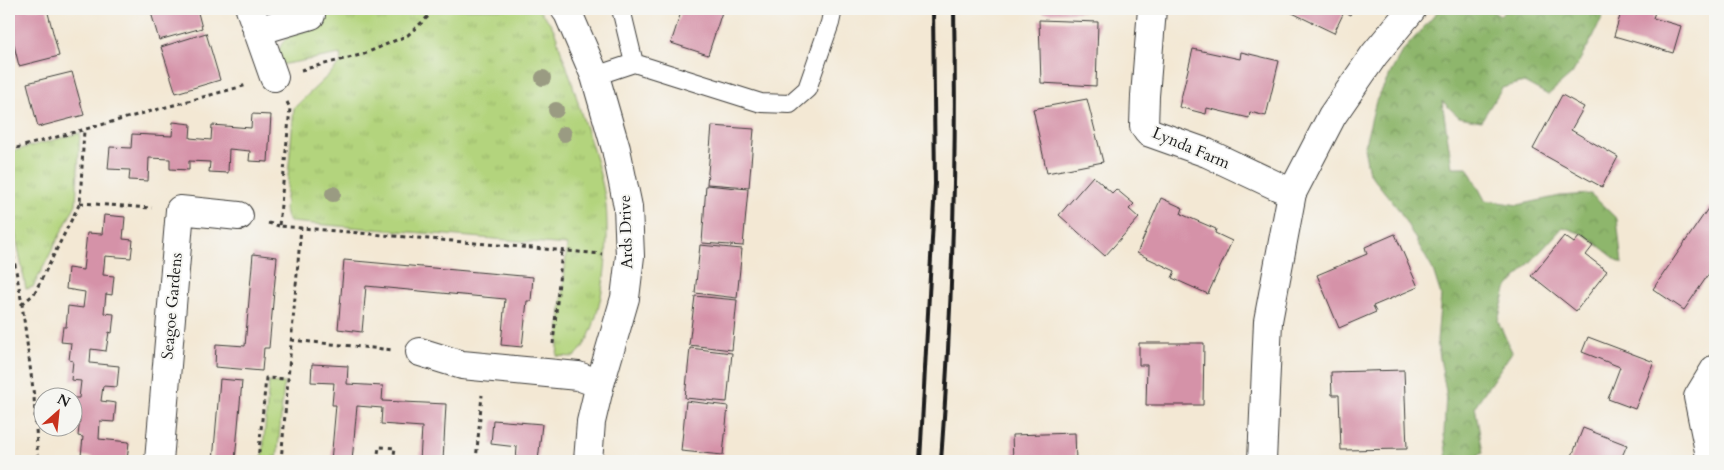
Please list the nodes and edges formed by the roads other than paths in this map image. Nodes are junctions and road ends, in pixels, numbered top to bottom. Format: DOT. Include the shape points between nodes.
graph roads {
  1 [pos="565,9"];
  2 [pos="621,9"];
  3 [pos="833,9"];
  4 [pos="1152,9"];
  5 [pos="1412,9"];
  6 [pos="311,15"];
  7 [pos="254,20"];
  8 [pos="634,63"];
  9 [pos="595,76"];
  10 [pos="274,77"];
  11 [pos="1292,193"];
  12 [pos="239,216"];
  13 [pos="420,352"];
  14 [pos="1715,369"];
  15 [pos="600,384"];
  16 [pos="160,461"];
  17 [pos="588,461"];
  18 [pos="1262,461"];
  19 [pos="1710,461"];
  1 -- 9 [label="street, Ards Drive"];
  2 -- 8 [label="lane"];
  3 -- 8 [label="lane" via="807,89 790,104 761,103"];
  4 -- 11 [label="street, Lynda Farm" via="1144,126 1148,132 1207,153"];
  5 -- 11 [label="street" via="1374,55 1332,116"];
  6 -- 7 [label="street"];
  7 -- 10 [label="street"];
  8 -- 9 [label="lane"];
  9 -- 15 [label="street, Ards Drive" via="616,149 628,207 630,256 625,298"];
  11 -- 18 [label="street" via="1268,321"];
  12 -- 16 [label="street, Seagoe Gardens" via="180,210"];
  13 -- 15 [label="street" via="462,365 578,376"];
  14 -- 19 [label="street" via="1698,397"];
  15 -- 17 [label="street, Ards Drive" via="591,422"];
}
